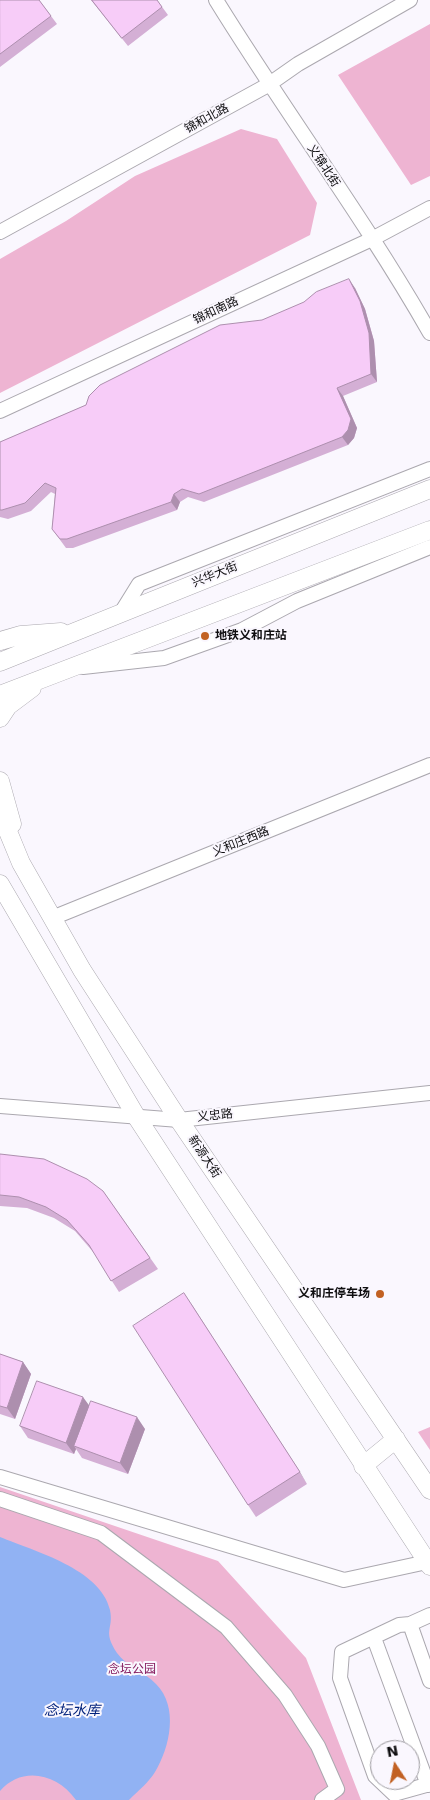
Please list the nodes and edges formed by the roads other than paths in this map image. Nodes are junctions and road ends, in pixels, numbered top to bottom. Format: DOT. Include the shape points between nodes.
graph roads {
  1 [pos="216,0"];
  2 [pos="410,0"];
  3 [pos="268,85"];
  4 [pos="430,208"];
  5 [pos="0,232"];
  6 [pos="372,239"];
  7 [pos="430,333"];
  8 [pos="0,411"];
  9 [pos="430,468"];
  10 [pos="430,489"];
  11 [pos="430,530"];
  12 [pos="430,547"];
  13 [pos="121,613"];
  14 [pos="79,631"];
  15 [pos="0,641"];
  16 [pos="0,662"];
  17 [pos="65,669"];
  18 [pos="45,677"];
  19 [pos="0,695"];
  20 [pos="0,718"];
  21 [pos="430,765"];
  22 [pos="0,781"];
  23 [pos="0,812"];
  24 [pos="21,863"];
  25 [pos="0,884"];
  26 [pos="52,918"];
  27 [pos="430,1093"];
  28 [pos="0,1106"];
  29 [pos="136,1116"];
  30 [pos="179,1120"];
  31 [pos="396,1439"];
  32 [pos="362,1466"];
  33 [pos="0,1477"];
  34 [pos="430,1490"];
  35 [pos="0,1498"];
  36 [pos="429,1564"];
  37 [pos="430,1615"];
  38 [pos="410,1624"];
  39 [pos="374,1638"];
  40 [pos="430,1681"];
  41 [pos="429,1784"];
  42 [pos="322,1800"];
  1 -- 3 [label="street, 义锦北街"];
  2 -- 3 [label="street, 锦和北路" via="298,64"];
  3 -- 5 [label="street, 锦和北路"];
  3 -- 6 [label="street, 义锦北街"];
  4 -- 6 [label="street, 锦和南路"];
  6 -- 7 [label="street, 义锦北街"];
  6 -- 8 [label="street, 锦和南路"];
  9 -- 13 [label="street" via="139,584"];
  10 -- 13 [label="main road, 兴华大街"];
  11 -- 17 [label="main road"];
  12 -- 17 [label="street" via="297,601 242,630 164,658"];
  13 -- 14 [label="main road, 兴华大街"];
  14 -- 15 [label="main road" via="21,635"];
  14 -- 16 [label="main road, 兴华大街"];
  17 -- 18 [label="main road"];
  18 -- 19 [label="main road"];
  18 -- 20 [label="main road" via="8,706"];
  21 -- 26 [label="street, 义和庄西路"];
  22 -- 24 [label="main road"];
  23 -- 24 [label="main road, 新源大街"];
  24 -- 26 [label="main road, 新源大街"];
  25 -- 29 [label="main road"];
  26 -- 30 [label="main road, 新源大街"];
  27 -- 30 [label="street, 义忠路"];
  28 -- 29 [label="street, 义忠路"];
  29 -- 30 [label="street, 义忠路"];
  29 -- 32 [label="main road"];
  30 -- 31 [label="main road, 新源大街"];
  31 -- 32 [label="main road"];
  31 -- 34 [label="main road, 新源大街"];
  32 -- 36 [label="main road"];
  33 -- 36 [label="street" via="344,1580"];
  35 -- 42 [label="street" via="101,1533 226,1627 285,1695 318,1746 337,1790"];
  37 -- 38 [label="street"];
  38 -- 39 [label="street" via="399,1625"];
  38 -- 40 [label="street"];
  39 -- 41 [label="street"];
  39 -- 41 [label="street" via="342,1652 340,1678 375,1776 394,1794"];
}
